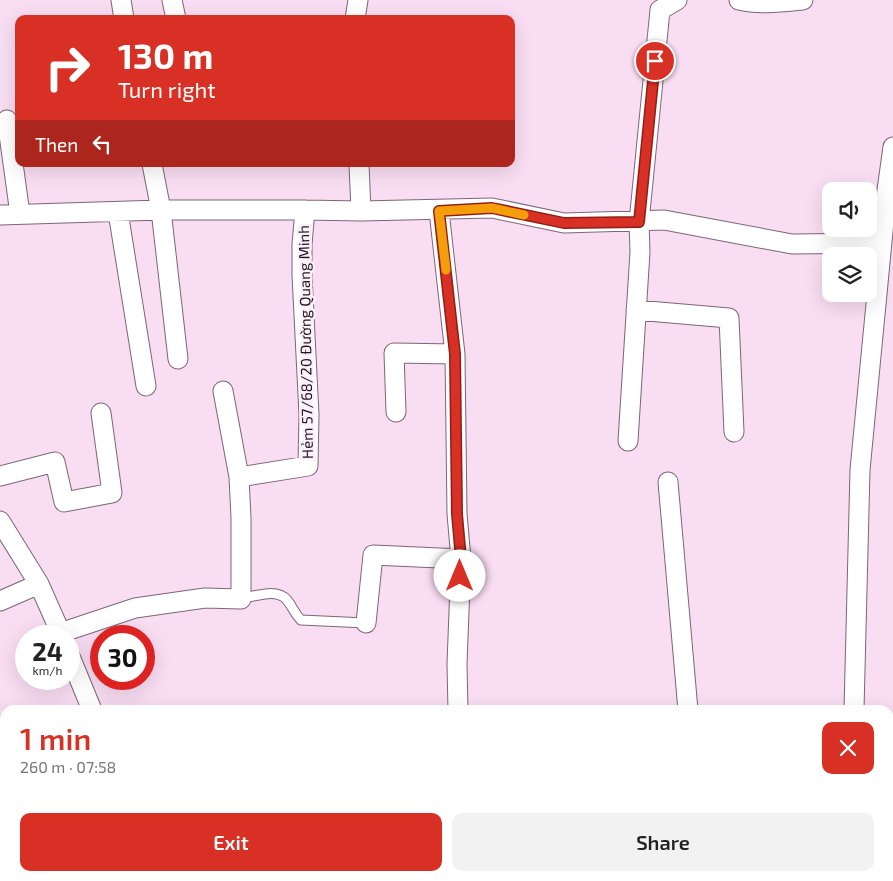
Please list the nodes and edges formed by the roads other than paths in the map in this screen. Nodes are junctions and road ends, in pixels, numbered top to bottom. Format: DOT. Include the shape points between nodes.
graph roads {
  1 [pos="121,0"];
  2 [pos="172,0"];
  3 [pos="358,0"];
  4 [pos="677,0"];
  5 [pos="739,0"];
  6 [pos="803,0"];
  7 [pos="123,15"];
  8 [pos="175,15"];
  9 [pos="356,15"];
  10 [pos="9,120"];
  11 [pos="893,147"];
  12 [pos="153,167"];
  13 [pos="359,167"];
  14 [pos="160,210"];
  15 [pos="305,210"];
  16 [pos="439,211"];
  17 [pos="118,212"];
  18 [pos="361,212"];
  19 [pos="20,214"];
  20 [pos="0,215"];
  21 [pos="639,222"];
  22 [pos="882,243"];
  23 [pos="636,310"];
  24 [pos="455,354"];
  25 [pos="178,359"];
  26 [pos="146,386"];
  27 [pos="223,391"];
  28 [pos="396,412"];
  29 [pos="101,413"];
  30 [pos="734,432"];
  31 [pos="628,441"];
  32 [pos="0,476"];
  33 [pos="239,477"];
  34 [pos="668,482"];
  35 [pos="0,521"];
  36 [pos="461,559"];
  37 [pos="40,584"];
  38 [pos="241,598"];
  39 [pos="0,601"];
  40 [pos="366,623"];
  41 [pos="57,625"];
  42 [pos="80,627"];
  43 [pos="80,681"];
  44 [pos="90,705"];
  45 [pos="458,705"];
  46 [pos="688,705"];
  47 [pos="854,705"];
  1 -- 7 [label="street"];
  2 -- 8 [label="street"];
  3 -- 9 [label="street"];
  4 -- 21 [label="street" via="660,10"];
  5 -- 6 [label="street"];
  10 -- 19 [label="street"];
  11 -- 22 [label="street"];
  12 -- 14 [label="street"];
  13 -- 18 [label="street"];
  14 -- 15 [label="street, Hẻm 57/68/20 Đường Quang Minh"];
  14 -- 17 [label="street, Hẻm 57/68/20 Đường Quang Minh"];
  14 -- 25 [label="street"];
  15 -- 18 [label="street, Hẻm 57/68/20 Đường Quang Minh"];
  15 -- 33 [label="street, Hẻm 57/68/20 Đường Quang Minh" via="302,276 309,415 308,466"];
  16 -- 18 [label="street, Hẻm 57/68/20 Đường Quang Minh"];
  16 -- 21 [label="street, Hẻm 57/68/20 Đường Quang Minh" via="492,208 564,223"];
  16 -- 24 [label="street"];
  17 -- 19 [label="street, Hẻm 57/68/20 Đường Quang Minh"];
  17 -- 26 [label="street"];
  19 -- 20 [label="street, Hẻm 57/68/20 Đường Quang Minh"];
  21 -- 22 [label="street, Hẻm 57/68/20 Đường Quang Minh" via="664,220 792,244"];
  21 -- 23 [label="street"];
  22 -- 47 [label="street" via="860,470"];
  23 -- 30 [label="street" via="729,318"];
  23 -- 31 [label="street"];
  24 -- 28 [label="street" via="394,352"];
  24 -- 36 [label="street" via="457,514"];
  27 -- 33 [label="street"];
  29 -- 32 [label="street" via="112,493 64,502 55,462"];
  33 -- 38 [label="street"];
  34 -- 46 [label="street"];
  35 -- 37 [label="street"];
  36 -- 40 [label="street" via="373,555"];
  36 -- 45 [label="street"];
  37 -- 39 [label="street"];
  37 -- 41 [label="street"];
  38 -- 40 [label="lane" via="272,594 288,601 301,620"];
  38 -- 42 [label="street" via="206,598 135,608"];
  43 -- 44 [label="street"];
}
